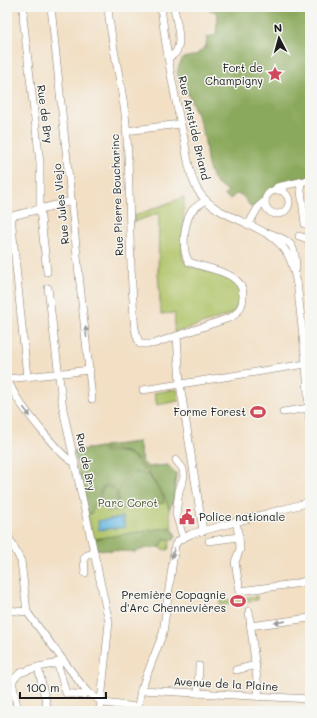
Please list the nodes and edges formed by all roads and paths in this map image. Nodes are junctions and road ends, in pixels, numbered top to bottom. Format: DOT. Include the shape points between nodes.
graph roads {
  1 [pos="24,7"];
  2 [pos="51,7"];
  3 [pos="108,7"];
  4 [pos="161,7"];
  5 [pos="174,7"];
  6 [pos="168,57"];
  7 [pos="180,124"];
  8 [pos="126,131"];
  9 [pos="310,180"];
  10 [pos="300,182"];
  11 [pos="275,190"];
  12 [pos="206,200"];
  13 [pos="72,201"];
  14 [pos="265,201"];
  15 [pos="40,209"];
  16 [pos="9,217"];
  17 [pos="305,224"];
  18 [pos="249,225"];
  19 [pos="299,236"];
  20 [pos="310,248"];
  21 [pos="47,272"];
  22 [pos="48,288"];
  23 [pos="177,336"];
  24 [pos="307,352"];
  25 [pos="306,364"];
  26 [pos="90,370"];
  27 [pos="58,374"];
  28 [pos="27,377"];
  29 [pos="7,379"];
  30 [pos="180,384"];
  31 [pos="143,390"];
  32 [pos="92,399"];
  33 [pos="309,408"];
  34 [pos="283,412"];
  35 [pos="310,426"];
  36 [pos="176,460"];
  37 [pos="74,462"];
  38 [pos="310,502"];
  39 [pos="237,527"];
  40 [pos="203,531"];
  41 [pos="7,534"];
  42 [pos="183,537"];
  43 [pos="239,537"];
  44 [pos="209,541"];
  45 [pos="94,553"];
  46 [pos="85,573"];
  47 [pos="310,580"];
  48 [pos="7,610"];
  49 [pos="248,611"];
  50 [pos="27,612"];
  51 [pos="310,618"];
  52 [pos="250,626"];
  53 [pos="61,663"];
  54 [pos="256,665"];
  55 [pos="199,666"];
  56 [pos="38,667"];
  57 [pos="236,670"];
  58 [pos="140,690"];
  59 [pos="86,692"];
  60 [pos="198,693"];
  61 [pos="259,696"];
  62 [pos="310,699"];
  63 [pos="100,701"];
  64 [pos="137,709"];
  65 [pos="18,711"];
  66 [pos="48,711"];
  67 [pos="100,711"];
  1 -- 15 [label="street, Rue de Bry" via="24,32 40,162"];
  2 -- 13 [label="street, Rue Jules Viejo"];
  3 -- 8 [label="street, Rue Pierre Boucharinc"];
  4 -- 6 [label="street, Rue Aristide Briand"];
  5 -- 6 [label="street" via="179,42 177,52 174,56"];
  6 -- 7 [label="street, Rue Aristide Briand"];
  7 -- 8 [label="street"];
  7 -- 12 [label="street, Rue Aristide Briand" via="192,177"];
  8 -- 23 [label="street, Rue Pierre Boucharinc" via="130,172 131,273 137,339 140,344 146,346"];
  9 -- 10 [label="street"];
  10 -- 11 [label="street" via="277,187"];
  10 -- 17 [label="street"];
  11 -- 14 [label="street" via="267,195"];
  11 -- 14 [label="street" via="284,192 289,197 290,203 285,212 280,215 273,214 268,210"];
  12 -- 18 [label="street, Rue Aristide Briand" via="223,213"];
  12 -- 23 [label="street" via="192,211 186,222 185,256 189,262 235,278 241,285 243,303 232,317"];
  13 -- 15 [label="street"];
  26 -- 13 [label="street, Rue Jules Viejo, one-way"];
  14 -- 18 [label="street" via="259,206"];
  15 -- 16 [label="street"];
  15 -- 21 [label="street, Rue de Bry"];
  16 -- 28 [label="street"];
  18 -- 24 [label="street, Rue Aristide Briand" via="292,244 297,285 302,295"];
  19 -- 20 [label="street" via="308,239"];
  22 -- 27 [label="street, Rue de Bry"];
  23 -- 30 [label="street"];
  24 -- 25 [label="street, Rue Aristide Briand"];
  25 -- 30 [label="street"];
  25 -- 33 [label="street, Rue Aristide Briand"];
  26 -- 27 [label="street"];
  26 -- 32 [label="street, Rue Jules Viejo"];
  27 -- 28 [label="street"];
  27 -- 37 [label="street, Rue de Bry"];
  28 -- 29 [label="street"];
  29 -- 37 [label="street, one-way" via="16,398 30,416 65,457"];
  30 -- 31 [label="street"];
  30 -- 40 [label="street"];
  33 -- 34 [label="street"];
  33 -- 35 [label="street, Rue Aristide Briand"];
  36 -- 42 [label="street" via="183,469 184,477 176,514"];
  37 -- 45 [label="street, Rue de Bry"];
  38 -- 40 [label="street"];
  39 -- 43 [label="street"];
  40 -- 42 [label="street"];
  41 -- 50 [label="street" via="21,561"];
  42 -- 58 [label="street, one-way" via="175,545 172,555 163,633"];
  43 -- 44 [label="street"];
  43 -- 47 [label="street" via="240,549 235,562 240,591"];
  45 -- 46 [label="street" via="84,558"];
  45 -- 63 [label="street, Rue de Bry" via="109,622"];
  48 -- 50 [label="street"];
  49 -- 52 [label="street"];
  50 -- 53 [label="street"];
  51 -- 52 [label="street, one-way"];
  52 -- 54 [label="street"];
  53 -- 56 [label="street"];
  53 -- 59 [label="street"];
  53 -- 59 [label="street" via="66,693 83,695"];
  54 -- 57 [label="street"];
  54 -- 61 [label="street"];
  55 -- 60 [label="street"];
  56 -- 65 [label="street" via="20,672 12,681"];
  56 -- 66 [label="street"];
  58 -- 60 [label="street, Avenue de la Plaine"];
  58 -- 64 [label="street"];
  59 -- 63 [label="street"];
  60 -- 61 [label="street, Avenue de la Plaine"];
  61 -- 62 [label="street, Avenue de la Plaine"];
  63 -- 64 [label="street"];
  63 -- 67 [label="street, Rue de Bry"];
}
